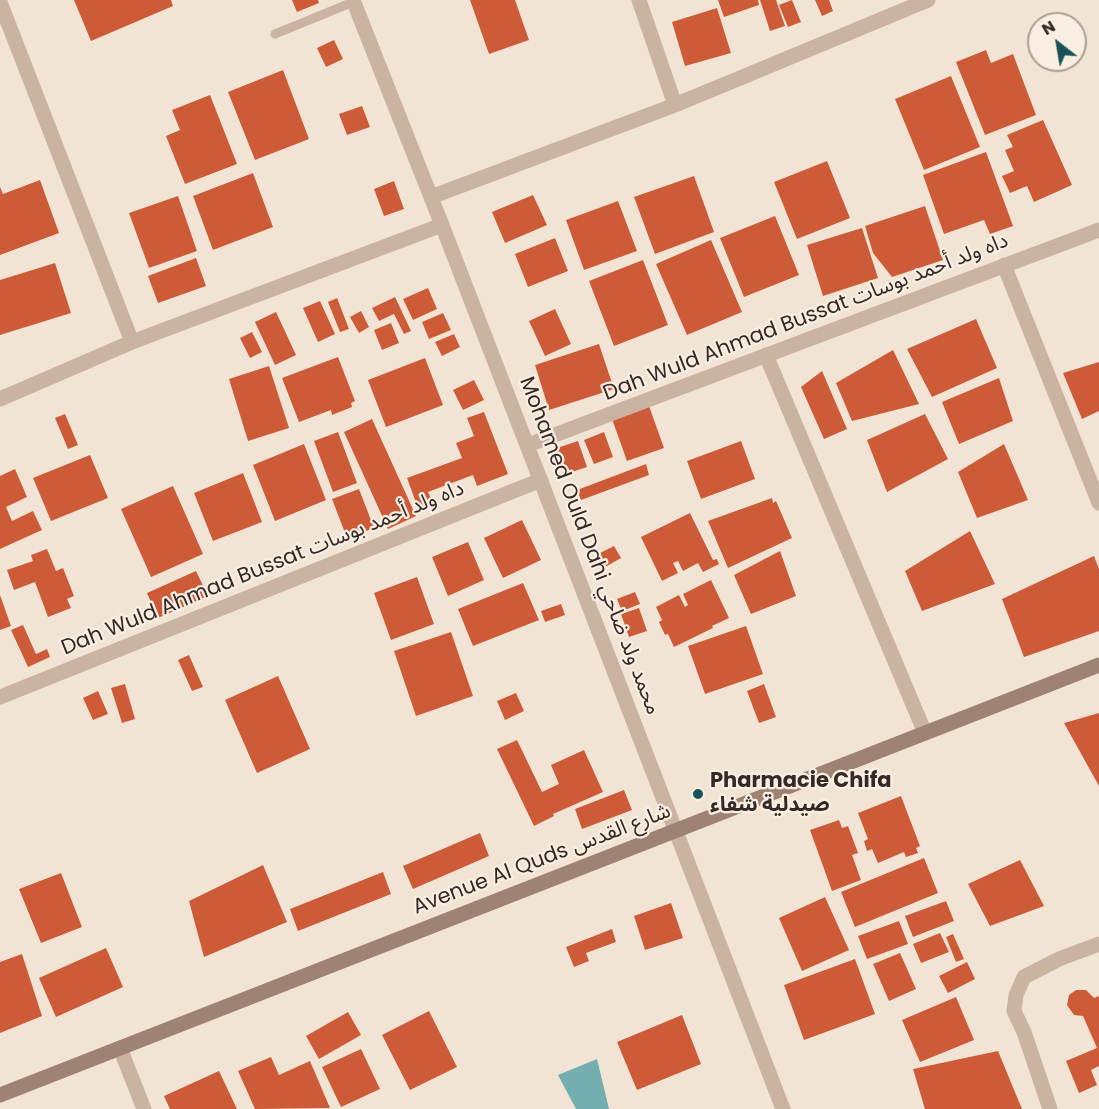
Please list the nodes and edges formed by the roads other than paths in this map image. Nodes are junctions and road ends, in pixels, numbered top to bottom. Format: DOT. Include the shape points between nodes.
graph roads {
  1 [pos="639,0"];
  2 [pos="928,0"];
  3 [pos="353,1"];
  4 [pos="0,2"];
  5 [pos="275,34"];
  6 [pos="675,105"];
  7 [pos="431,197"];
  8 [pos="442,225"];
  9 [pos="1099,230"];
  10 [pos="1004,265"];
  11 [pos="132,342"];
  12 [pos="766,355"];
  13 [pos="0,399"];
  14 [pos="528,445"];
  15 [pos="541,480"];
  16 [pos="1099,503"];
  17 [pos="1099,665"];
  18 [pos="0,697"];
  19 [pos="925,733"];
  20 [pos="677,830"];
  21 [pos="1099,944"];
  22 [pos="120,1048"];
  23 [pos="0,1095"];
  24 [pos="144,1109"];
  25 [pos="783,1109"];
  26 [pos="1050,1109"];
  1 -- 6 [label="street"];
  2 -- 6 [label="street"];
  3 -- 5 [label="lane"];
  3 -- 7 [label="street, Mohamed Ould Dahi محمد ولد ضاحي"];
  4 -- 11 [label="street"];
  6 -- 7 [label="street"];
  7 -- 8 [label="street, Mohamed Ould Dahi محمد ولد ضاحي"];
  8 -- 11 [label="street"];
  8 -- 14 [label="street, Mohamed Ould Dahi محمد ولد ضاحي"];
  9 -- 10 [label="street, Dah Wuld Ahmad Bussat داه ولد أحمد بوسات"];
  10 -- 12 [label="street, Dah Wuld Ahmad Bussat داه ولد أحمد بوسات"];
  10 -- 16 [label="street"];
  11 -- 13 [label="street"];
  12 -- 14 [label="street, Dah Wuld Ahmad Bussat داه ولد أحمد بوسات"];
  12 -- 19 [label="street"];
  14 -- 15 [label="street, Mohamed Ould Dahi محمد ولد ضاحي"];
  15 -- 18 [label="street, Dah Wuld Ahmad Bussat داه ولد أحمد بوسات"];
  15 -- 20 [label="street, Mohamed Ould Dahi محمد ولد ضاحي"];
  17 -- 19 [label="street, Avenue Al Quds شارع القدس"];
  19 -- 20 [label="street, Avenue Al Quds شارع القدس"];
  20 -- 22 [label="street, Avenue Al Quds شارع القدس"];
  20 -- 25 [label="street, Mohamed Ould Dahi محمد ولد ضاحي"];
  21 -- 26 [label="street" via="1024,977 1016,995 1014,1011"];
  22 -- 23 [label="street, Avenue Al Quds شارع القدس"];
  22 -- 24 [label="street"];
}
